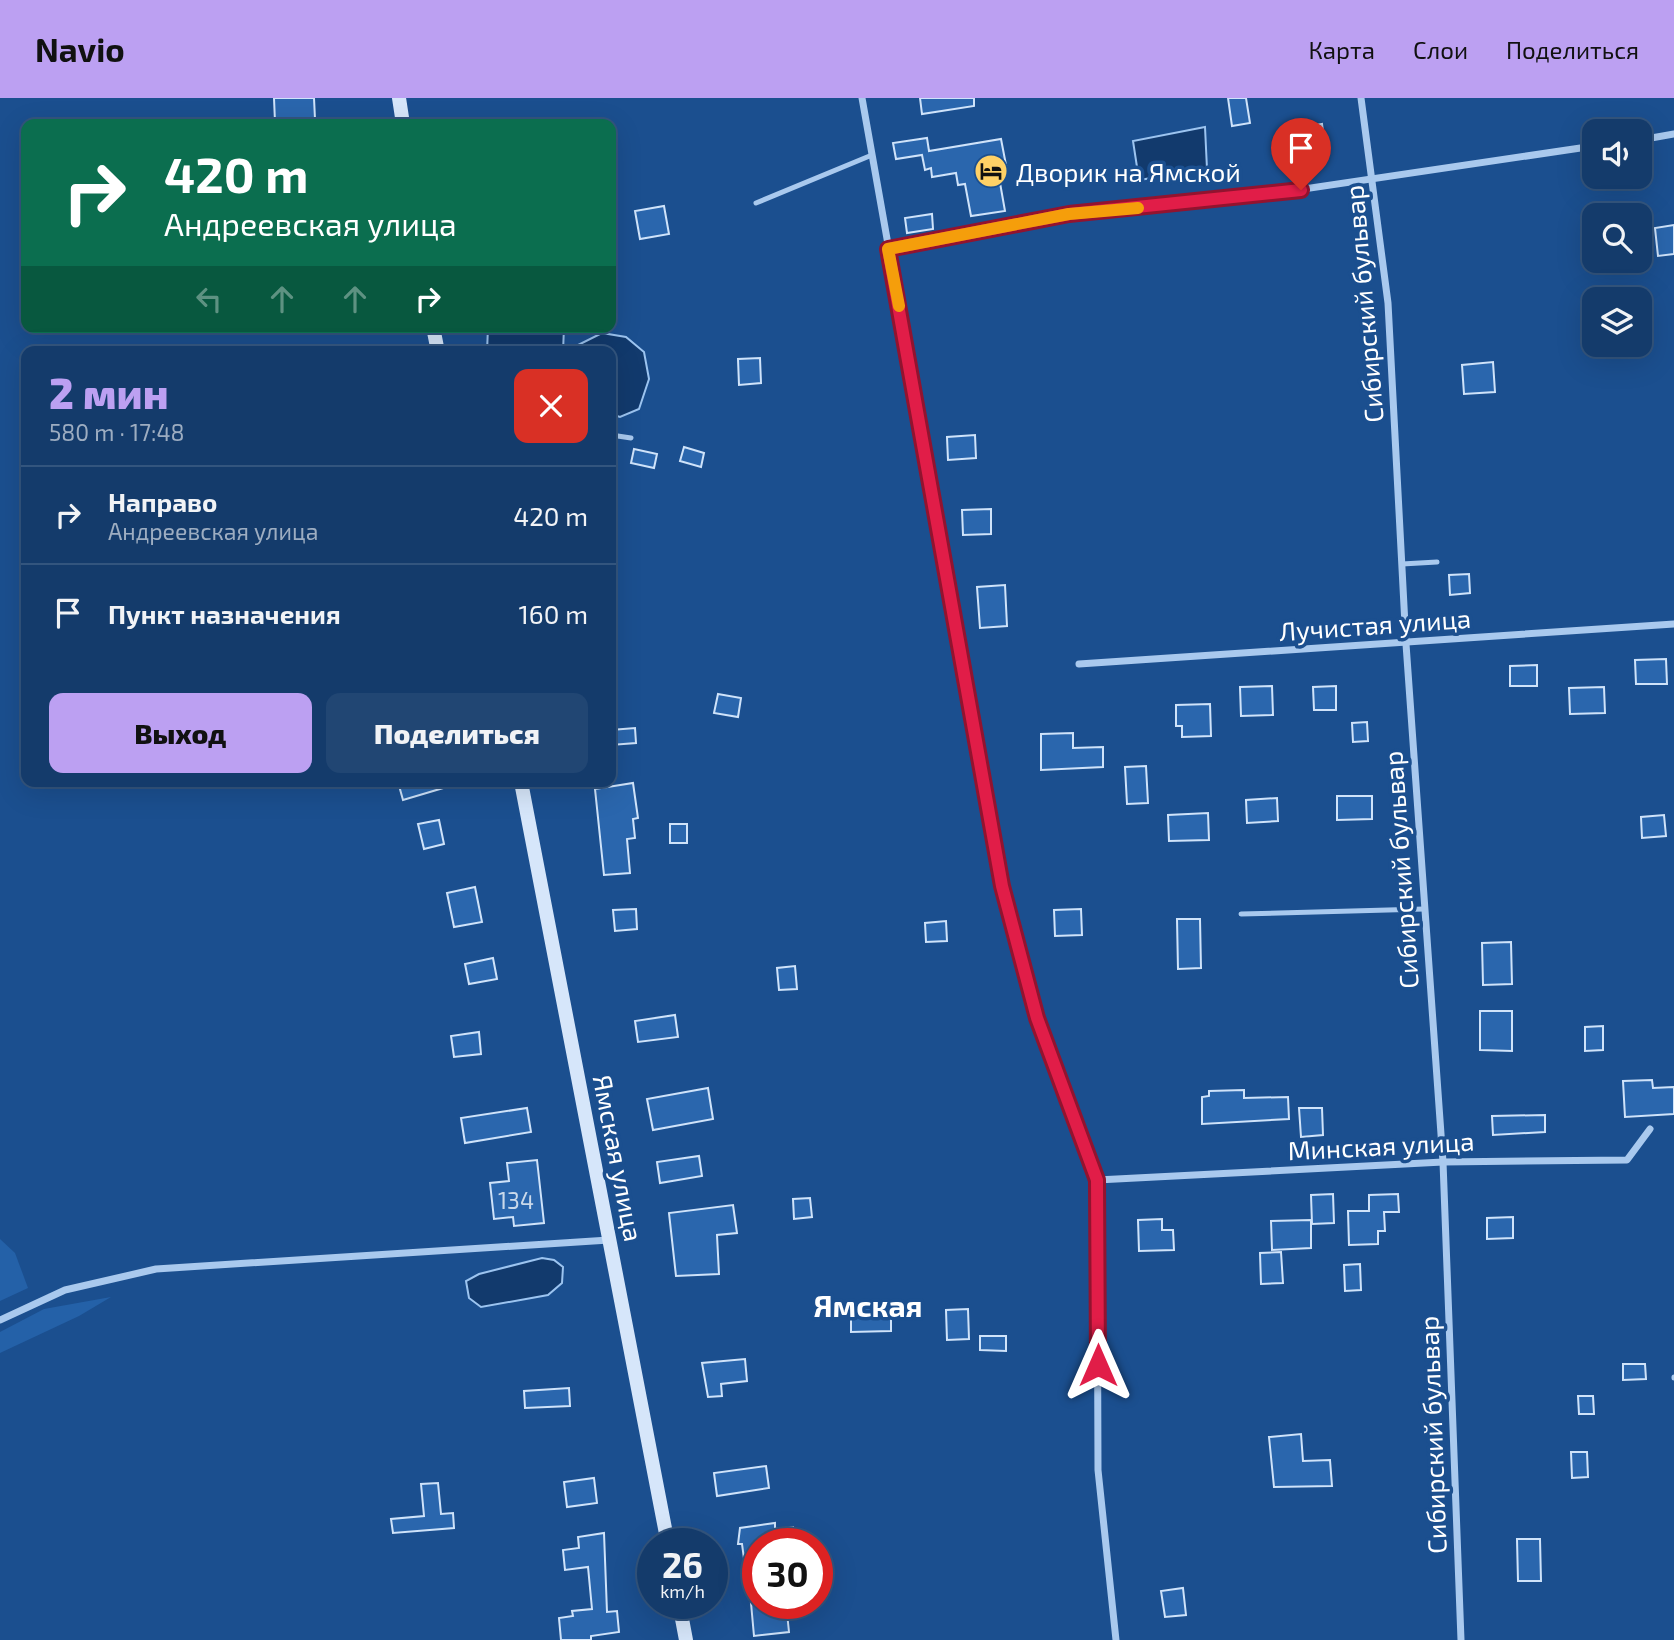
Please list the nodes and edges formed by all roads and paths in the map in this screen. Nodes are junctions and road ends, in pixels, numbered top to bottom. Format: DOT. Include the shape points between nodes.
graph roads {
  1 [pos="399,98"];
  2 [pos="862,98"];
  3 [pos="1361,98"];
  4 [pos="401,119"];
  5 [pos="1674,134"];
  6 [pos="1652,137"];
  7 [pos="1582,148"];
  8 [pos="872,155"];
  9 [pos="1373,180"];
  10 [pos="756,203"];
  11 [pos="888,249"];
  12 [pos="616,436"];
  13 [pos="631,438"];
  14 [pos="1437,562"];
  15 [pos="1402,564"];
  16 [pos="1674,624"];
  17 [pos="1406,644"];
  18 [pos="1079,664"];
  19 [pos="522,787"];
  20 [pos="1424,908"];
  21 [pos="1241,914"];
  22 [pos="1650,1129"];
  23 [pos="1443,1161"];
  24 [pos="1097,1180"];
  25 [pos="610,1240"];
  26 [pos="0,1320"];
  27 [pos="665,1528"];
  28 [pos="682,1619"];
  29 [pos="686,1640"];
  30 [pos="1116,1640"];
  31 [pos="1461,1640"];
  1 -- 4 [label="main road"];
  2 -- 8 [label="street"];
  3 -- 9 [label="street, Сибирский бульвар"];
  5 -- 6 [label="street"];
  7 -- 9 [label="street"];
  8 -- 10 [label="lane"];
  8 -- 11 [label="street"];
  9 -- 11 [label="street" via="1229,200 1069,214"];
  9 -- 15 [label="street, Сибирский бульвар" via="1388,303"];
  11 -- 24 [label="street" via="1002,886 1037,1018"];
  12 -- 13 [label="lane"];
  14 -- 15 [label="lane"];
  15 -- 17 [label="street, Сибирский бульвар"];
  16 -- 17 [label="street, Лучистая улица"];
  17 -- 18 [label="street, Лучистая улица"];
  17 -- 20 [label="street, Сибирский бульвар"];
  19 -- 25 [label="main road, Ямская улица"];
  20 -- 21 [label="lane"];
  20 -- 23 [label="street, Сибирский бульвар"];
  22 -- 23 [label="street, Минская улица" via="1627,1160"];
  23 -- 24 [label="street, Минская улица"];
  23 -- 31 [label="street, Сибирский бульвар"];
  24 -- 30 [label="street" via="1098,1470"];
  25 -- 26 [label="street" via="156,1269 65,1290"];
  25 -- 27 [label="main road, Ямская улица"];
  28 -- 29 [label="main road"];
}
